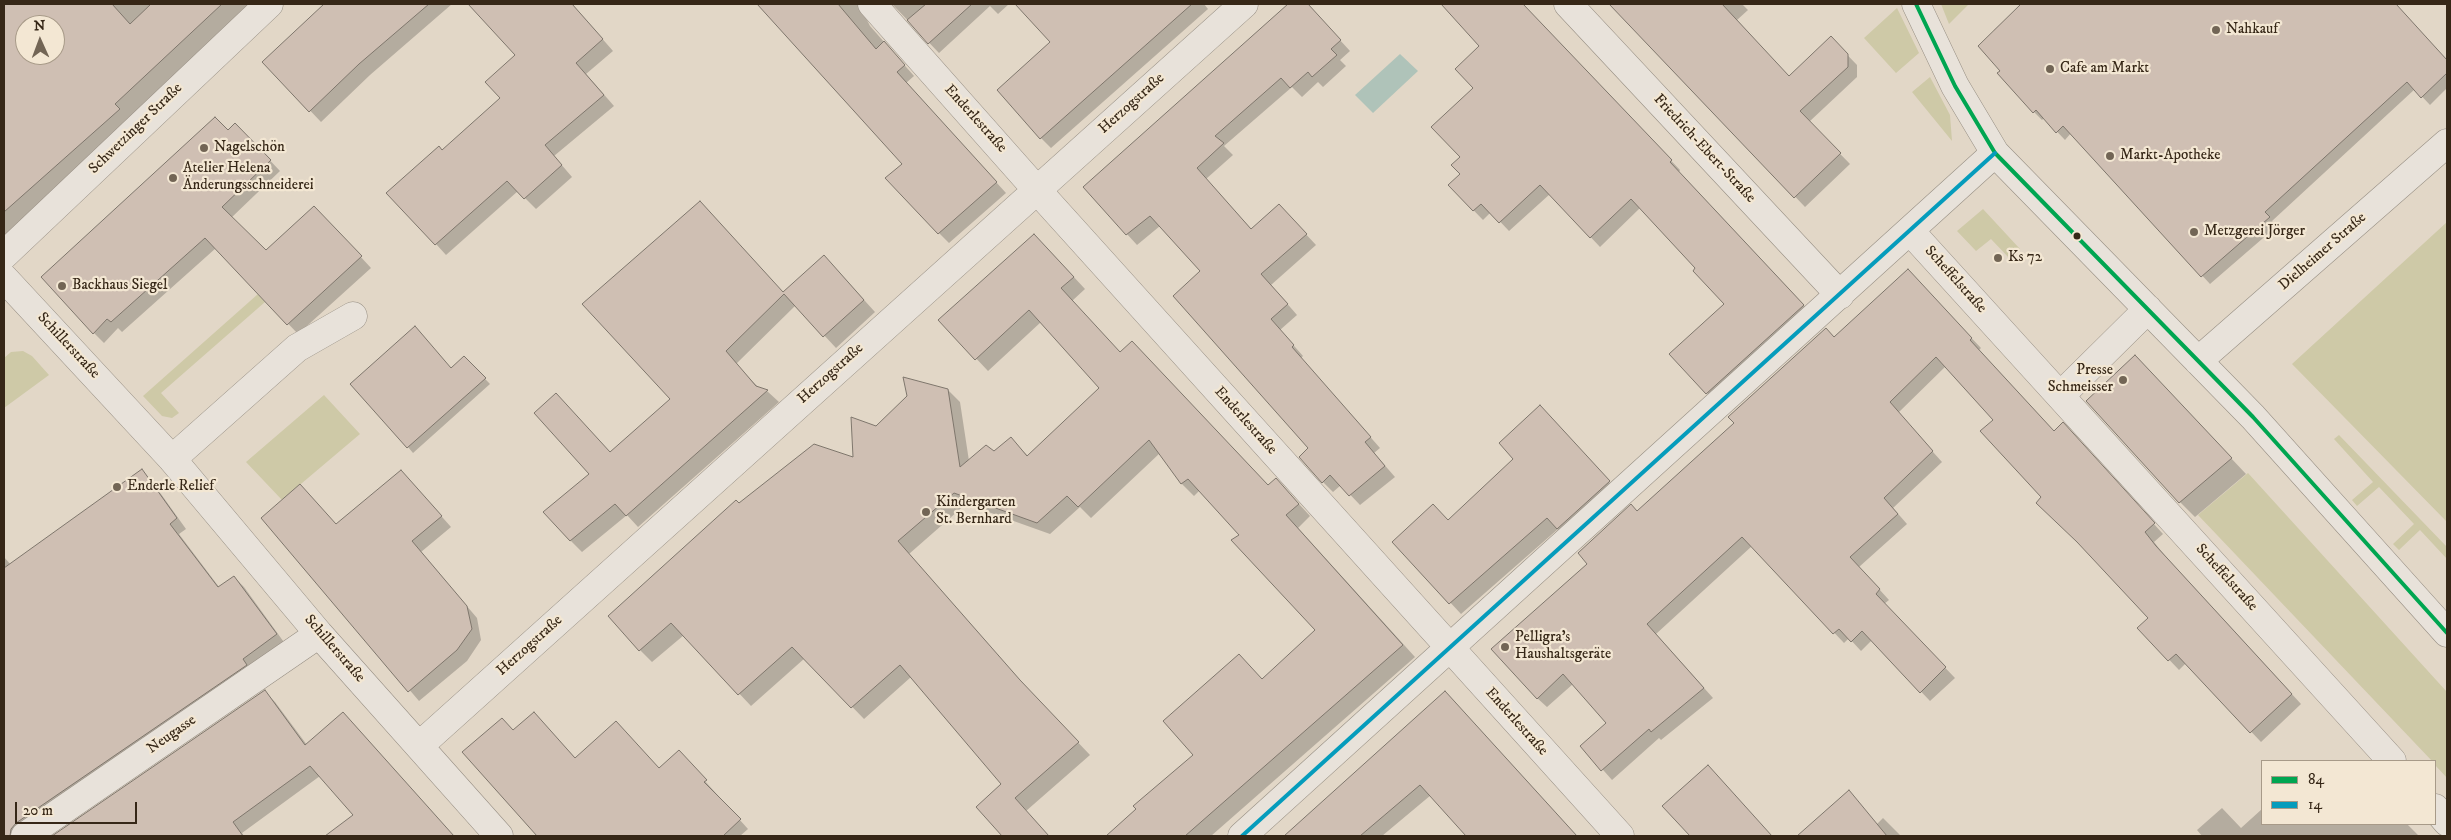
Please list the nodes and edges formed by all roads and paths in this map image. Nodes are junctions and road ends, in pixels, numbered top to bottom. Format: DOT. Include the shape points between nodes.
graph roads {
  1 [pos="268,4"];
  2 [pos="872,4"];
  3 [pos="1244,4"];
  4 [pos="1568,4"];
  5 [pos="1916,4"];
  6 [pos="2447,143"];
  7 [pos="1995,154"];
  8 [pos="1036,189"];
  9 [pos="1910,231"];
  10 [pos="4,255"];
  11 [pos="4,278"];
  12 [pos="1840,295"];
  13 [pos="2148,309"];
  14 [pos="354,316"];
  15 [pos="2198,361"];
  16 [pos="2060,396"];
  17 [pos="172,460"];
  18 [pos="2447,633"];
  19 [pos="319,634"];
  20 [pos="1449,648"];
  21 [pos="419,746"];
  22 [pos="2391,760"];
  23 [pos="2436,809"];
  24 [pos="2447,822"];
  25 [pos="25,836"];
  26 [pos="499,836"];
  27 [pos="1242,836"];
  28 [pos="1620,836"];
  1 -- 10 [label="street, Schwetzinger Straße"];
  2 -- 8 [label="street, Enderlestraße"];
  3 -- 8 [label="street, Herzogstraße"];
  4 -- 12 [label="street, Friedrich-Ebert-Straße"];
  5 -- 7 [label="street" via="1955,86"];
  6 -- 15 [label="street, Dielheimer Straße"];
  7 -- 9 [label="street"];
  7 -- 13 [label="street"];
  8 -- 20 [label="street, Enderlestraße"];
  8 -- 21 [label="street, Herzogstraße"];
  9 -- 12 [label="street"];
  9 -- 16 [label="street, Scheffelstraße"];
  11 -- 17 [label="street, Schillerstraße"];
  12 -- 20 [label="street"];
  13 -- 15 [label="street"];
  13 -- 16 [label="street"];
  14 -- 17 [label="street" via="297,348"];
  15 -- 18 [label="street" via="2253,417"];
  16 -- 22 [label="street, Scheffelstraße"];
  17 -- 19 [label="street, Schillerstraße"];
  19 -- 21 [label="street, Schillerstraße"];
  19 -- 25 [label="street, Neugasse"];
  20 -- 27 [label="street"];
  20 -- 28 [label="street, Enderlestraße"];
  21 -- 26 [label="street, Schillerstraße"];
  23 -- 24 [label="street"];
}
